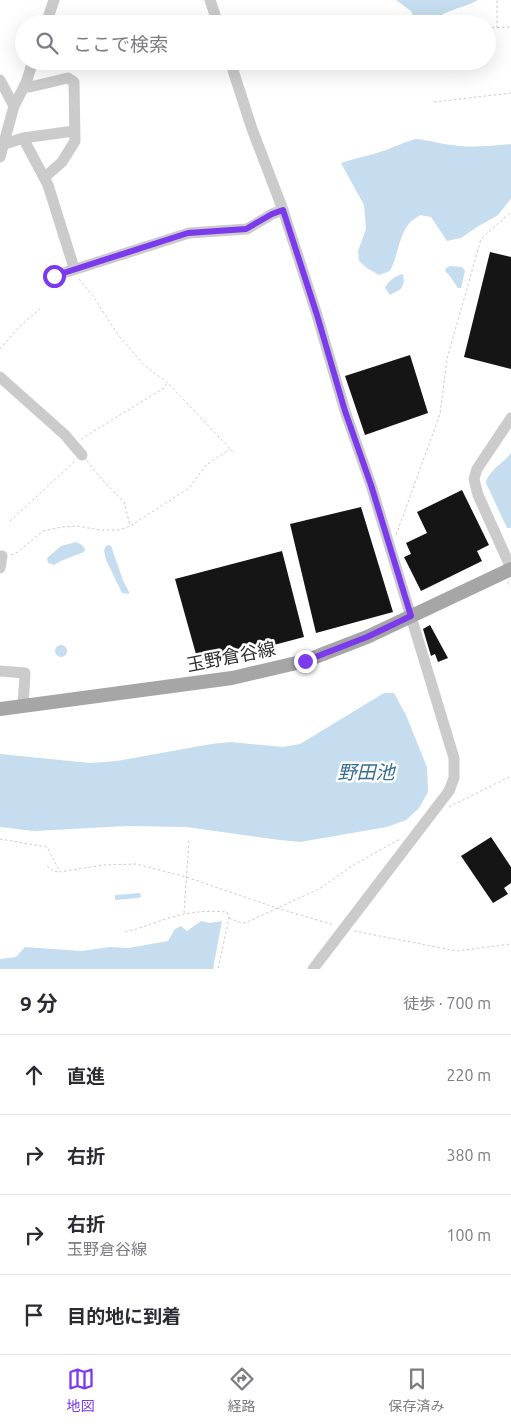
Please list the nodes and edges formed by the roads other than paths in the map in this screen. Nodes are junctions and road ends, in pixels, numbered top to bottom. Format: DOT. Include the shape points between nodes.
graph roads {
  1 [pos="54,0"];
  2 [pos="210,0"];
  3 [pos="49,15"];
  4 [pos="215,15"];
  5 [pos="30,70"];
  6 [pos="233,70"];
  7 [pos="0,80"];
  8 [pos="24,86"];
  9 [pos="14,106"];
  10 [pos="74,131"];
  11 [pos="23,138"];
  12 [pos="4,143"];
  13 [pos="0,158"];
  14 [pos="45,177"];
  15 [pos="283,210"];
  16 [pos="74,268"];
  17 [pos="54,276"];
  18 [pos="0,377"];
  19 [pos="511,418"];
  20 [pos="82,455"];
  21 [pos="2,556"];
  22 [pos="0,568"];
  23 [pos="511,568"];
  24 [pos="411,616"];
  25 [pos="0,671"];
  26 [pos="23,706"];
  27 [pos="0,709"];
  28 [pos="313,969"];
  1 -- 3 [label="street"];
  2 -- 4 [label="street"];
  5 -- 8 [label="street"];
  6 -- 15 [label="street"];
  7 -- 9 [label="street"];
  8 -- 9 [label="street"];
  8 -- 10 [label="street" via="30,88 68,78 74,82"];
  9 -- 12 [label="street"];
  10 -- 11 [label="street"];
  10 -- 14 [label="street" via="72,148"];
  11 -- 12 [label="street"];
  11 -- 14 [label="street"];
  12 -- 13 [label="street"];
  14 -- 16 [label="street"];
  15 -- 16 [label="street" via="246,229 188,233"];
  15 -- 24 [label="street"];
  16 -- 17 [label="street"];
  18 -- 20 [label="street"];
  19 -- 23 [label="street" via="477,469 474,479"];
  21 -- 22 [label="street"];
  23 -- 24 [label="main road, 玉野倉谷線"];
  24 -- 26 [label="main road, 玉野倉谷線" via="330,652 260,672 153,690"];
  24 -- 28 [label="street" via="454,758 454,778 436,810"];
  25 -- 26 [label="street" via="25,672"];
  26 -- 27 [label="main road, 玉野倉谷線"];
}
